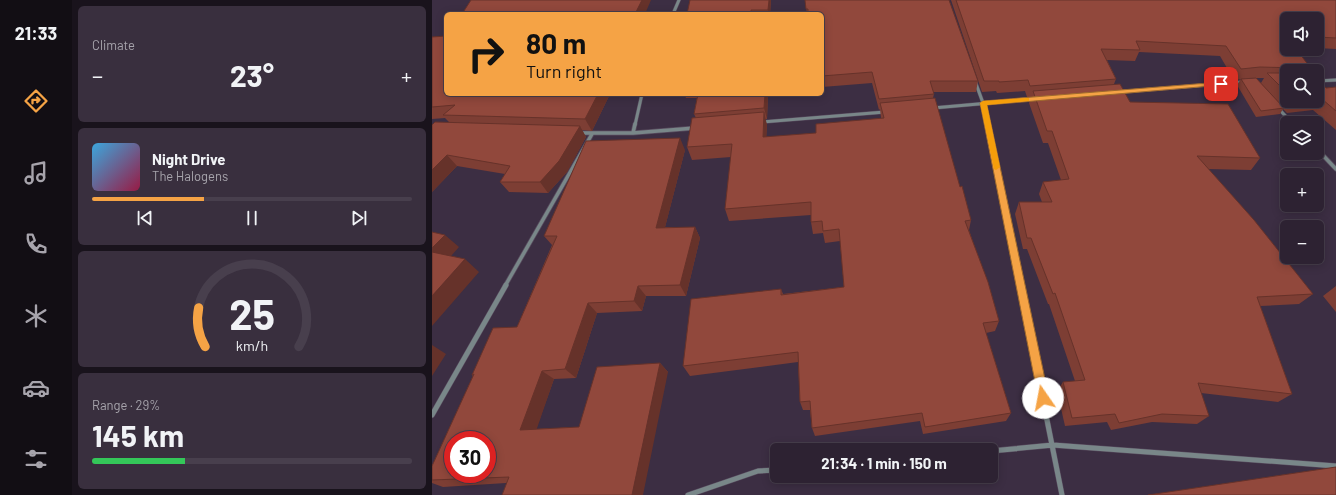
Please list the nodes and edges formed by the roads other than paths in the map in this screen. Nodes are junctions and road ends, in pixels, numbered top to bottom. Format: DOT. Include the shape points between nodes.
graph roads {
  1 [pos="679,0"];
  2 [pos="674,12"];
  3 [pos="973,74"];
  4 [pos="1324,80"];
  5 [pos="1336,80"];
  6 [pos="1245,82"];
  7 [pos="1118,92"];
  8 [pos="642,96"];
  9 [pos="1039,99"];
  10 [pos="983,103"];
  11 [pos="1277,107"];
  12 [pos="928,108"];
  13 [pos="889,111"];
  14 [pos="1285,116"];
  15 [pos="755,123"];
  16 [pos="700,127"];
  17 [pos="577,133"];
  18 [pos="633,133"];
  19 [pos="592,134"];
  20 [pos="1324,156"];
  21 [pos="1336,169"];
  22 [pos="432,415"];
  23 [pos="1053,445"];
  24 [pos="998,449"];
  25 [pos="1336,466"];
  26 [pos="770,470"];
  27 [pos="688,495"];
  28 [pos="1062,495"];
  1 -- 2 [label="street"];
  3 -- 10 [label="street"];
  4 -- 5 [label="street"];
  6 -- 7 [label="street"];
  8 -- 18 [label="street"];
  9 -- 10 [label="street"];
  10 -- 12 [label="street"];
  10 -- 23 [label="street"];
  11 -- 14 [label="street"];
  13 -- 15 [label="street"];
  16 -- 18 [label="street"];
  17 -- 19 [label="street"];
  18 -- 19 [label="street"];
  19 -- 22 [label="street"];
  20 -- 21 [label="street"];
  23 -- 24 [label="street"];
  23 -- 25 [label="street"];
  23 -- 28 [label="street"];
  26 -- 27 [label="street" via="758,471"];
}
